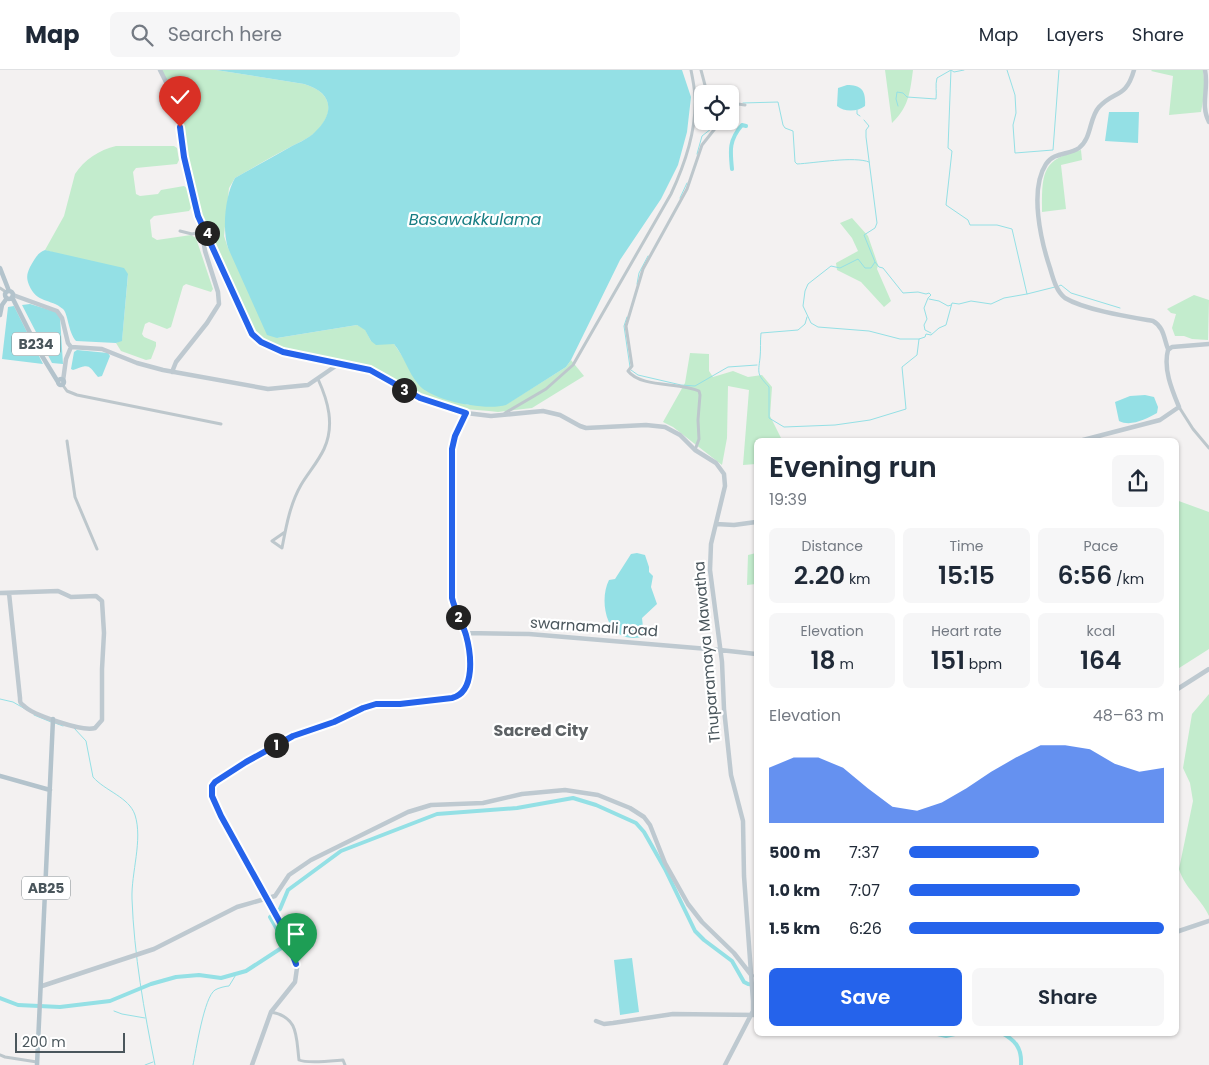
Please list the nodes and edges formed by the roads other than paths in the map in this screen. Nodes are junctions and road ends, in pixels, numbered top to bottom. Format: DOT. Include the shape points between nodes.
graph roads {
  1 [pos="160,70"];
  2 [pos="692,70"];
  3 [pos="701,70"];
  4 [pos="1134,70"];
  5 [pos="1205,70"];
  6 [pos="705,85"];
  7 [pos="739,104"];
  8 [pos="745,104"];
  9 [pos="1209,122"];
  10 [pos="713,130"];
  11 [pos="198,216"];
  12 [pos="180,230"];
  13 [pos="201,232"];
  14 [pos="0,268"];
  15 [pos="0,288"];
  16 [pos="7,291"];
  17 [pos="11,297"];
  18 [pos="0,315"];
  19 [pos="1209,344"];
  20 [pos="71,348"];
  21 [pos="1168,349"];
  22 [pos="340,363"];
  23 [pos="172,372"];
  24 [pos="318,378"];
  25 [pos="60,380"];
  26 [pos="1179,407"];
  27 [pos="466,413"];
  28 [pos="503,415"];
  29 [pos="221,424"];
  30 [pos="1091,438"];
  31 [pos="67,441"];
  32 [pos="1209,448"];
  33 [pos="695,450"];
  34 [pos="754,522"];
  35 [pos="716,524"];
  36 [pos="285,532"];
  37 [pos="97,549"];
  38 [pos="0,593"];
  39 [pos="12,593"];
  40 [pos="465,633"];
  41 [pos="720,650"];
  42 [pos="754,654"];
  43 [pos="1209,669"];
  44 [pos="1179,688"];
  45 [pos="53,719"];
  46 [pos="0,776"];
  47 [pos="50,790"];
  48 [pos="268,901"];
  49 [pos="1209,921"];
  50 [pos="1179,931"];
  51 [pos="750,956"];
  52 [pos="740,960"];
  53 [pos="752,978"];
  54 [pos="42,986"];
  55 [pos="271,1012"];
  56 [pos="754,1015"];
  57 [pos="596,1021"];
  58 [pos="0,1055"];
  59 [pos="37,1063"];
  60 [pos="252,1065"];
  61 [pos="345,1065"];
  62 [pos="725,1065"];
  1 -- 11 [label="main road" via="170,90 180,127"];
  2 -- 28 [label="street" via="695,121 671,194 573,365 546,389"];
  3 -- 6 [label="street"];
  4 -- 21 [label="main road" via="1124,90 1098,108 1081,146 1054,157 1045,165 1038,200 1039,226 1045,255 1058,290 1082,304 1154,321 1160,327"];
  5 -- 9 [label="main road" via="1204,109"];
  7 -- 8 [label="street"];
  10 -- 33 [label="street" via="702,145 688,189 643,269 626,326 632,366 628,371 631,374 699,391 699,439"];
  11 -- 13 [label="main road"];
  11 -- 22 [label="street" via="252,334 283,352"];
  12 -- 13 [label="street" via="192,234"];
  13 -- 23 [label="main road" via="219,304"];
  14 -- 16 [label="main road"];
  15 -- 16 [label="street"];
  16 -- 17 [label="main road" via="12,292"];
  17 -- 18 [label="main road" via="2,305"];
  17 -- 20 [label="main road" via="57,311"];
  17 -- 25 [label="main road, B234" via="39,351"];
  19 -- 21 [label="main road"];
  20 -- 23 [label="main road" via="106,350 137,363"];
  20 -- 25 [label="main road"];
  21 -- 26 [label="main road" via="1168,376"];
  22 -- 24 [label="main road"];
  22 -- 27 [label="main road, Thuparamaya Mawatha" via="374,371 420,398"];
  23 -- 24 [label="main road" via="268,389 305,386"];
  24 -- 36 [label="street" via="327,401 330,427 324,449 294,499"];
  25 -- 29 [label="street" via="69,392"];
  26 -- 30 [label="main road" via="1160,420"];
  26 -- 32 [label="street"];
  27 -- 28 [label="main road, Thuparamaya Mawatha"];
  27 -- 40 [label="main road" via="454,440 451,465 451,589 455,610"];
  28 -- 33 [label="main road, Thuparamaya Mawatha" via="547,412 589,428 659,425 680,435"];
  31 -- 37 [label="street" via="75,497"];
  33 -- 35 [label="main road, Thuparamaya Mawatha" via="716,463 725,478"];
  34 -- 35 [label="main road"];
  35 -- 41 [label="main road, Thuparamaya Mawatha" via="710,563"];
  36 -- 36 [label="street" via="282,548 272,542"];
  38 -- 39 [label="main road"];
  39 -- 45 [label="main road" via="20,702 28,710"];
  39 -- 45 [label="main road" via="58,591 71,597 96,596 103,603 102,720 95,728 87,730"];
  40 -- 41 [label="main road, swarnamali road" via="529,634"];
  40 -- 48 [label="main road" via="469,670 466,688 460,695 363,708 293,736 213,784 211,792 218,809"];
  41 -- 42 [label="main road, swarnamali road"];
  41 -- 51 [label="main road, Thuparamaya Mawatha" via="731,776 743,821"];
  43 -- 44 [label="main road"];
  45 -- 47 [label="main road, AB25"];
  46 -- 47 [label="main road"];
  47 -- 54 [label="main road, AB25"];
  48 -- 52 [label="main road" via="277,894 289,875 311,860 408,812 431,805 483,803 522,794 573,790 598,795 644,816 688,904"];
  48 -- 54 [label="main road" via="237,907 167,943"];
  48 -- 55 [label="main road" via="292,949 298,972 295,982"];
  49 -- 50 [label="main road"];
  51 -- 52 [label="main road"];
  51 -- 53 [label="main road, Thuparamaya Mawatha"];
  52 -- 53 [label="main road"];
  53 -- 56 [label="main road, Thuparamaya Mawatha"];
  54 -- 59 [label="main road, AB25"];
  55 -- 60 [label="main road"];
  55 -- 61 [label="street" via="290,1020 296,1031 300,1062 343,1060"];
  56 -- 57 [label="main road" via="673,1014 613,1024"];
  56 -- 62 [label="main road"];
  58 -- 59 [label="street"];
}
